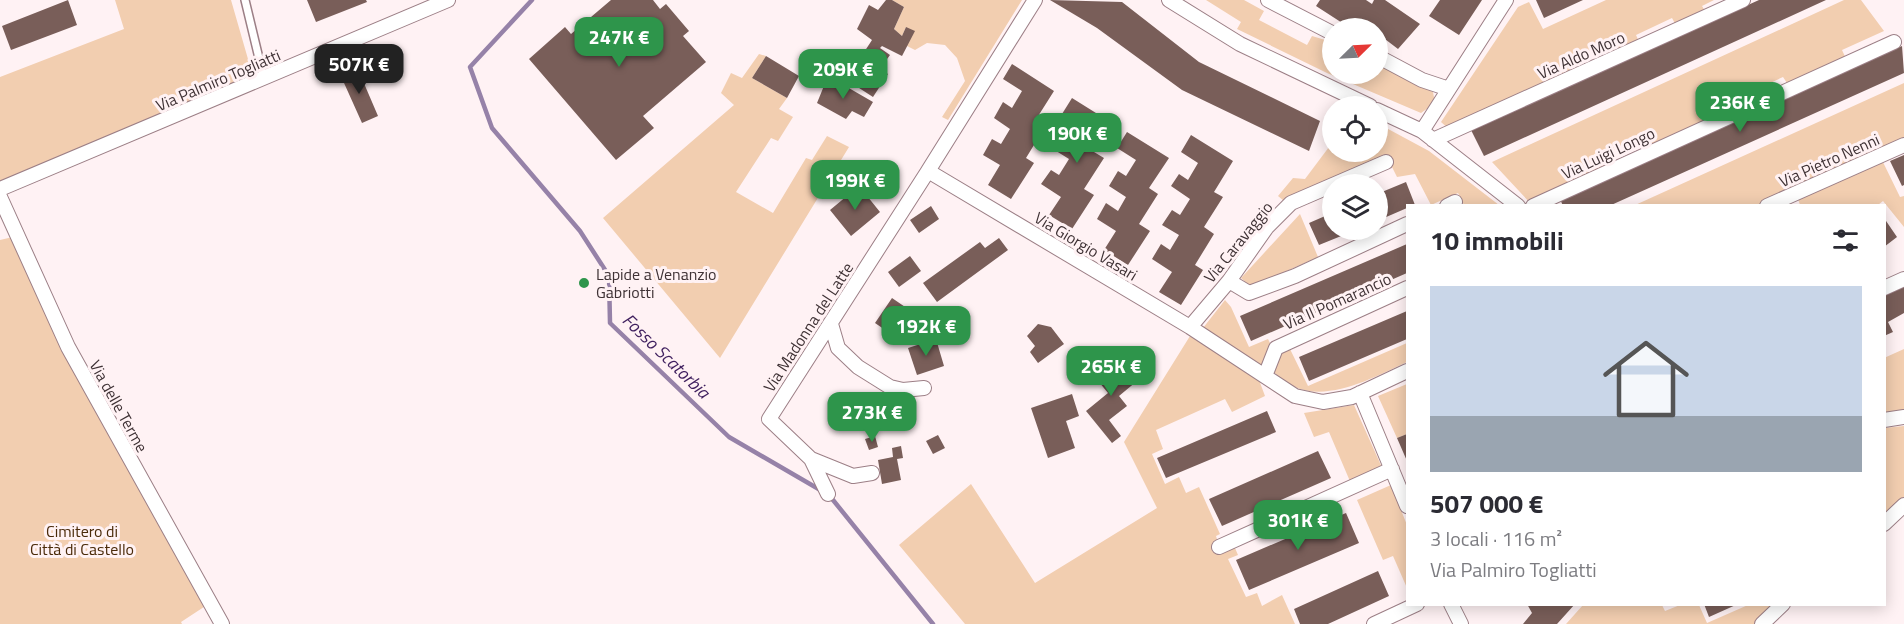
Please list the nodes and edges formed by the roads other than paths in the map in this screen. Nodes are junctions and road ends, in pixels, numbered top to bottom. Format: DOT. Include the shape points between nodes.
graph roads {
  1 [pos="245,0"];
  2 [pos="448,0"];
  3 [pos="1035,0"];
  4 [pos="1169,0"];
  5 [pos="1268,0"];
  6 [pos="1506,0"];
  7 [pos="1743,0"];
  8 [pos="1322,28"];
  9 [pos="1894,42"];
  10 [pos="1388,62"];
  11 [pos="264,78"];
  12 [pos="1449,89"];
  13 [pos="1349,96"];
  14 [pos="1388,116"];
  15 [pos="1427,136"];
  16 [pos="1904,145"];
  17 [pos="1386,162"];
  18 [pos="928,171"];
  19 [pos="0,189"];
  20 [pos="0,197"];
  21 [pos="1515,204"];
  22 [pos="1537,204"];
  23 [pos="1771,204"];
  24 [pos="1406,224"];
  25 [pos="1904,279"];
  26 [pos="1229,281"];
  27 [pos="1886,287"];
  28 [pos="1406,288"];
  29 [pos="831,324"];
  30 [pos="1190,327"];
  31 [pos="1406,371"];
  32 [pos="1265,376"];
  33 [pos="924,388"];
  34 [pos="1360,393"];
  35 [pos="1904,417"];
  36 [pos="1886,420"];
  37 [pos="811,459"];
  38 [pos="1392,469"];
  39 [pos="872,473"];
  40 [pos="828,494"];
  41 [pos="1406,504"];
  42 [pos="1904,505"];
  43 [pos="1886,522"];
  44 [pos="1219,546"];
  45 [pos="1413,606"];
  46 [pos="1452,606"];
  47 [pos="1781,606"];
  48 [pos="222,624"];
  49 [pos="1374,624"];
  50 [pos="1461,624"];
  51 [pos="1762,624"];
  1 -- 11 [label="lane"];
  2 -- 11 [label="street, Via Palmiro Togliatti"];
  3 -- 18 [label="street"];
  4 -- 13 [label="street" via="1240,44"];
  5 -- 8 [label="street"];
  6 -- 12 [label="street"];
  7 -- 15 [label="street, Via Aldo Moro"];
  9 -- 22 [label="street, Via Luigi Longo"];
  10 -- 12 [label="street"];
  11 -- 19 [label="street, Via Palmiro Togliatti"];
  12 -- 15 [label="street"];
  14 -- 15 [label="street"];
  15 -- 21 [label="street"];
  16 -- 23 [label="street, Via Pietro Nenni"];
  17 -- 26 [label="street, Via Caravaggio" via="1291,203 1267,227"];
  18 -- 29 [label="street, Via Madonna del Latte"];
  18 -- 30 [label="street, Via Giorgio Vasari"];
  20 -- 48 [label="street, Via delle Terme" via="68,347"];
  24 -- 26 [label="street" via="1249,293"];
  25 -- 27 [label="street"];
  26 -- 30 [label="street, Via Caravaggio"];
  28 -- 32 [label="street, Via Il Pomarancio" via="1276,348"];
  29 -- 33 [label="street" via="838,348 858,367 890,387"];
  29 -- 37 [label="street, Via Madonna del Latte" via="769,419"];
  30 -- 32 [label="street, Via Giorgio Vasari"];
  31 -- 34 [label="street, Via Giorgio Vasari"];
  32 -- 34 [label="street, Via Giorgio Vasari" via="1294,396 1323,402"];
  34 -- 38 [label="street"];
  35 -- 36 [label="street"];
  37 -- 39 [label="street" via="853,476"];
  37 -- 40 [label="street, Via Madonna del Latte"];
  38 -- 41 [label="street"];
  38 -- 44 [label="street"];
  42 -- 43 [label="street"];
  45 -- 49 [label="street"];
  46 -- 50 [label="street"];
  47 -- 51 [label="street"];
}
